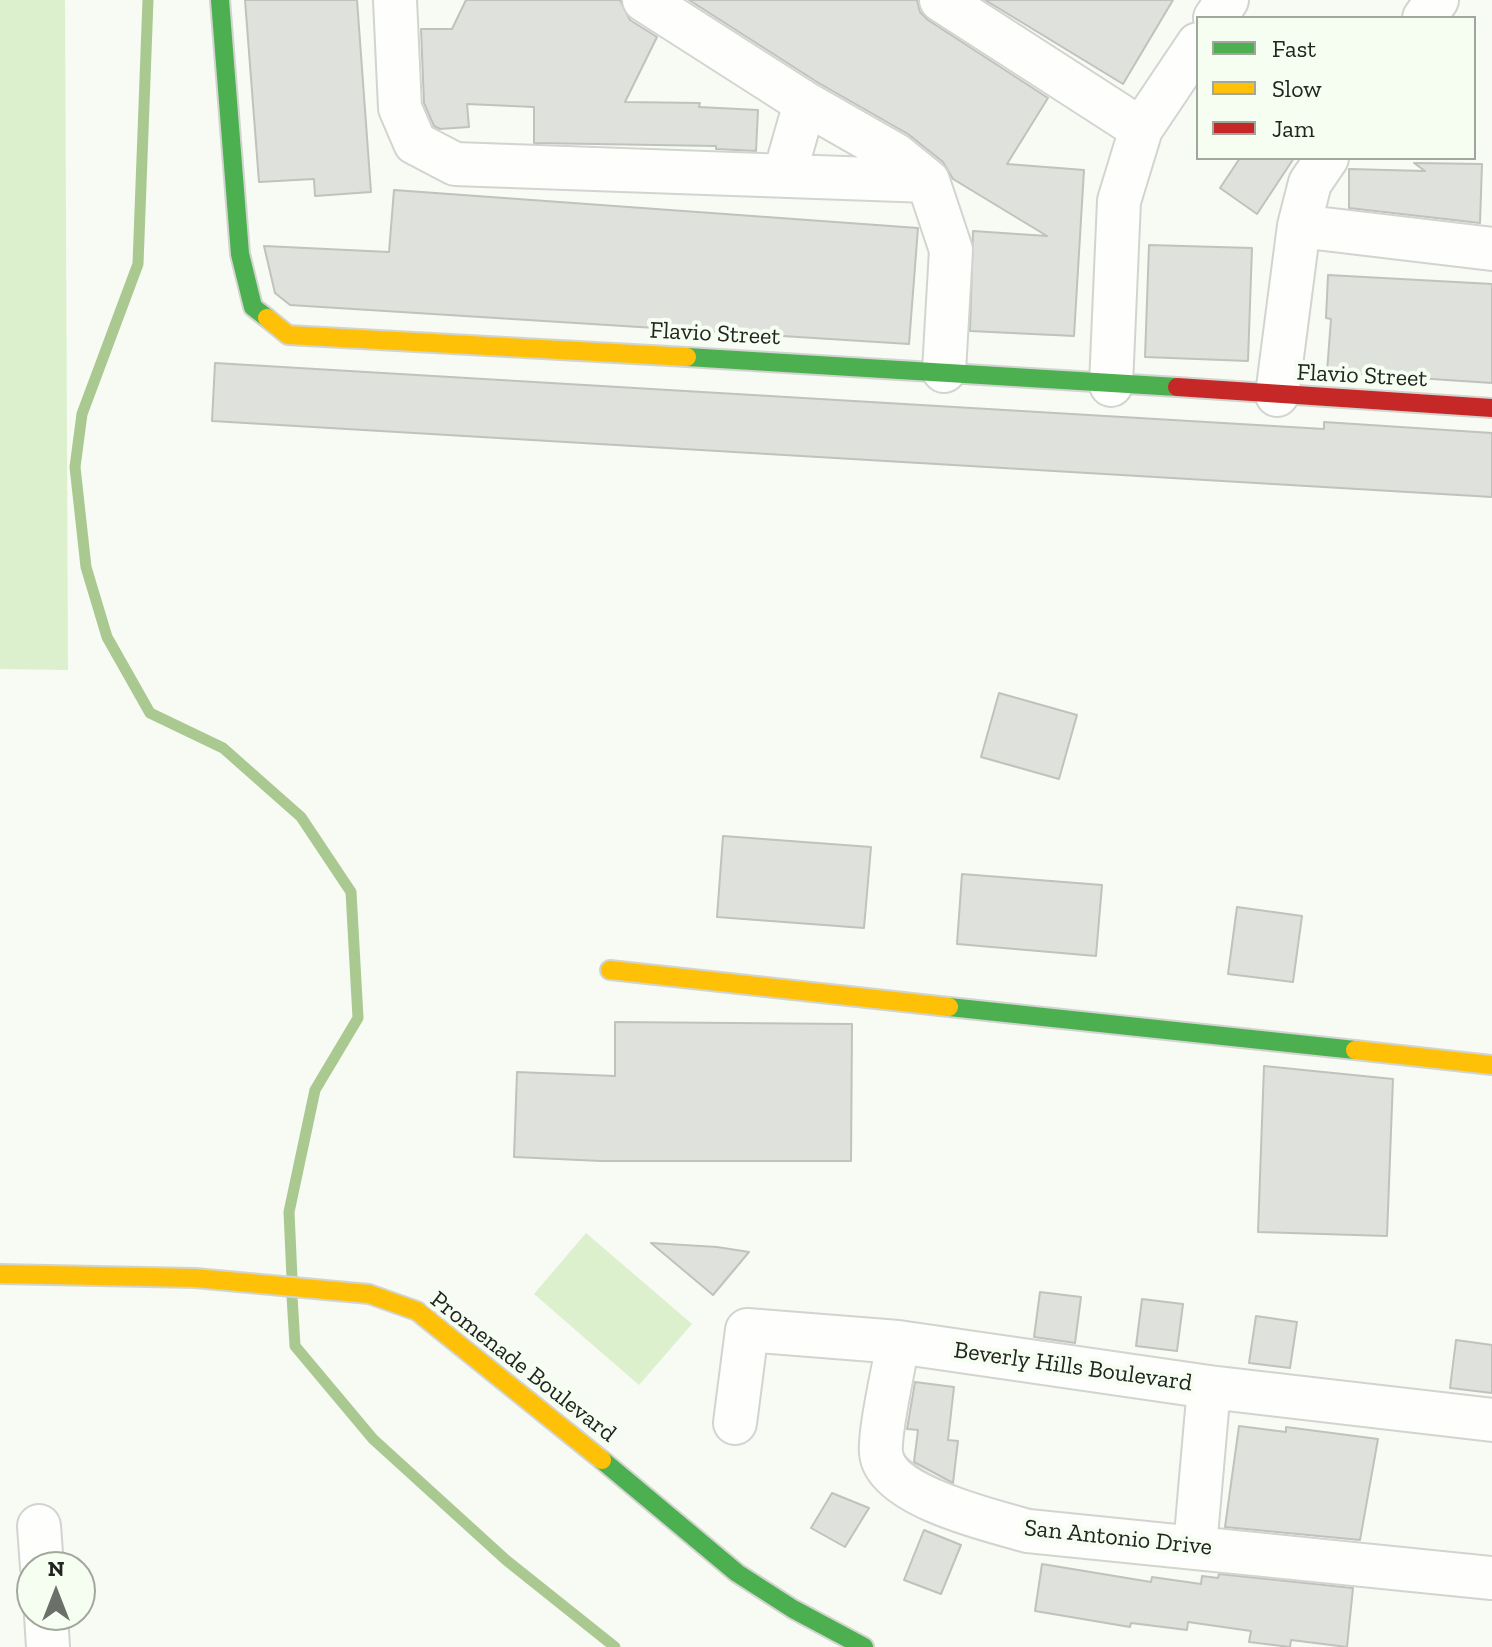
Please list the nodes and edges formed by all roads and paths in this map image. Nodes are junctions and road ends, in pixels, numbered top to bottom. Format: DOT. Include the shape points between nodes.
graph roads {
  1 [pos="220,0"];
  2 [pos="395,0"];
  3 [pos="644,0"];
  4 [pos="941,0"];
  5 [pos="1196,47"];
  6 [pos="805,103"];
  7 [pos="1141,129"];
  8 [pos="1326,160"];
  9 [pos="785,173"];
  10 [pos="928,181"];
  11 [pos="1299,226"];
  12 [pos="1492,249"];
  13 [pos="944,371"];
  14 [pos="1111,385"];
  15 [pos="1277,395"];
  16 [pos="1492,408"];
  17 [pos="610,970"];
  18 [pos="1492,1065"];
  19 [pos="0,1274"];
  20 [pos="898,1342"];
  21 [pos="1209,1387"];
  22 [pos="1492,1420"];
  23 [pos="735,1423"];
  24 [pos="39,1526"];
  25 [pos="1195,1547"];
  26 [pos="41,1551"];
  27 [pos="1492,1578"];
  28 [pos="864,1647"];
  1 -- 13 [label="street, Flavio Street" via="240,254 253,307 288,335"];
  2 -- 9 [label="street" via="400,108 415,143 455,164"];
  3 -- 6 [label="street"];
  4 -- 7 [label="street"];
  5 -- 7 [label="street"];
  6 -- 9 [label="street"];
  6 -- 10 [label="street" via="896,155"];
  7 -- 14 [label="street" via="1119,201"];
  8 -- 11 [label="street" via="1310,183"];
  9 -- 10 [label="street"];
  10 -- 13 [label="street" via="951,250"];
  11 -- 12 [label="street"];
  11 -- 15 [label="street"];
  13 -- 14 [label="street, Flavio Street"];
  14 -- 15 [label="street, Flavio Street"];
  15 -- 16 [label="street, Flavio Street"];
  17 -- 18 [label="street"];
  19 -- 28 [label="street, Promenade Boulevard" via="195,1278 369,1294 417,1311 737,1573"];
  20 -- 21 [label="street, Beverly Hills Boulevard"];
  20 -- 23 [label="street, Beverly Hills Boulevard" via="747,1330"];
  20 -- 25 [label="street, San Antonio Drive" via="881,1453 891,1476 954,1509 1028,1531"];
  21 -- 22 [label="street, Beverly Hills Boulevard"];
  21 -- 25 [label="street"];
  24 -- 26 [label="street"];
  25 -- 27 [label="street, San Antonio Drive"];
}
